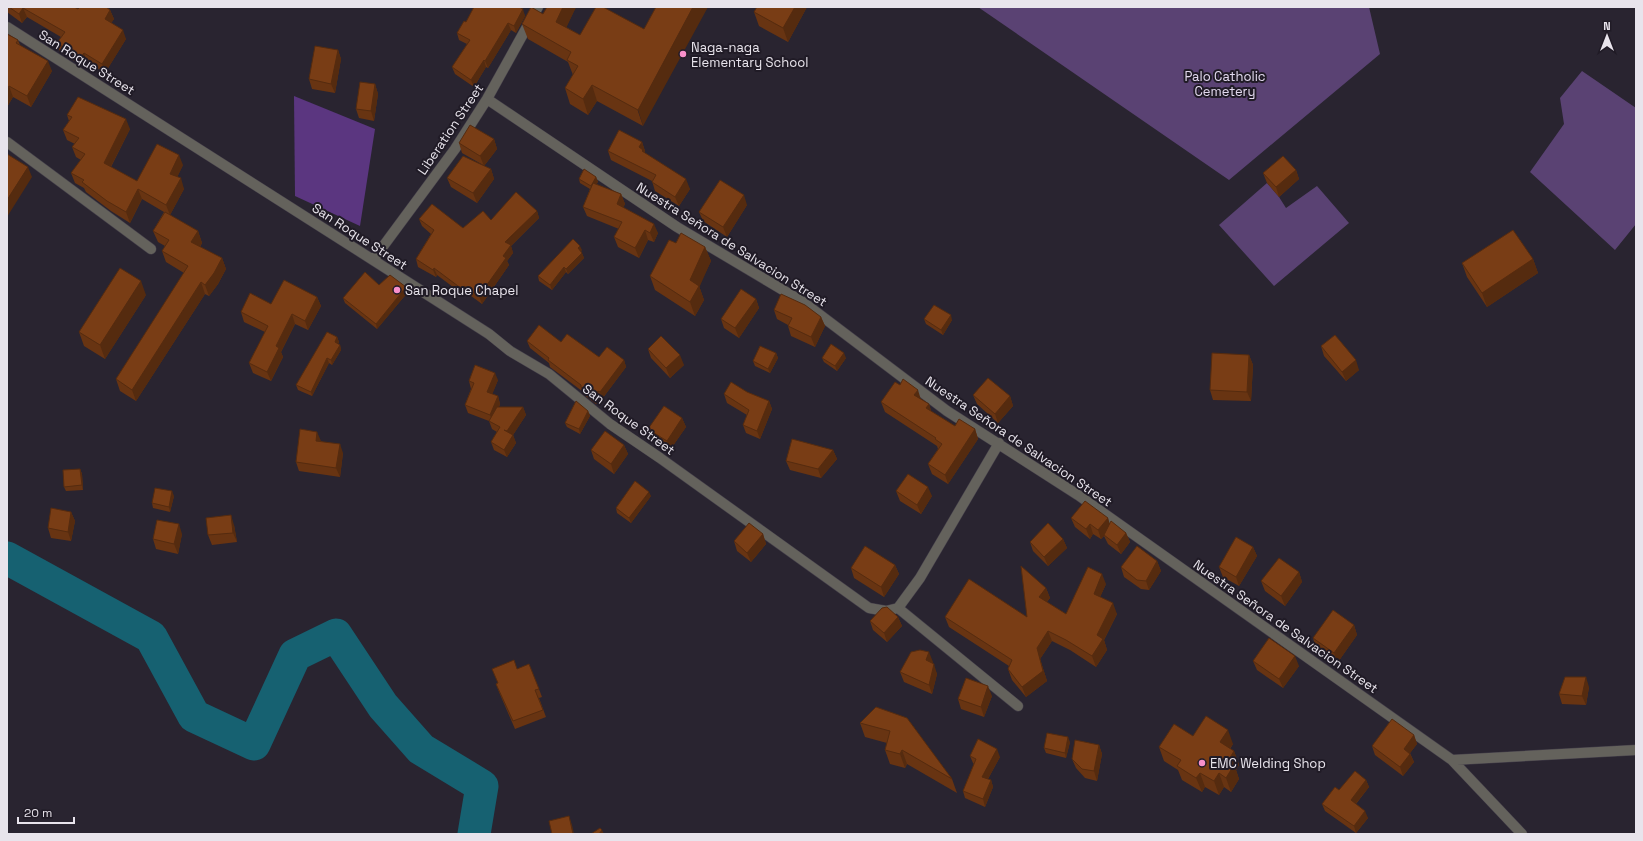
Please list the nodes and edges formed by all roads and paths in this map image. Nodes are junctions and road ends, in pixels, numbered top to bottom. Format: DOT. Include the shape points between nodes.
graph roads {
  1 [pos="538,7"];
  2 [pos="7,27"];
  3 [pos="487,99"];
  4 [pos="7,142"];
  5 [pos="152,248"];
  6 [pos="374,260"];
  7 [pos="999,443"];
  8 [pos="898,608"];
  9 [pos="1018,706"];
  10 [pos="1636,750"];
  11 [pos="1452,760"];
  12 [pos="1522,834"];
  1 -- 3 [label="street, Liberation Street"];
  2 -- 6 [label="street, San Roque Street"];
  3 -- 6 [label="street, Liberation Street"];
  3 -- 7 [label="street, Nuestra Señora de Salvacion Street" via="676,227 803,302 947,411"];
  4 -- 5 [label="street"];
  6 -- 8 [label="street, San Roque Street" via="490,334 510,351 549,374 610,424 869,608 886,611"];
  7 -- 8 [label="street" via="920,578"];
  7 -- 11 [label="street, Nuestra Señora de Salvacion Street" via="1078,495"];
  8 -- 9 [label="street"];
  10 -- 11 [label="street"];
  11 -- 12 [label="street, Nuestra Señora de Salvacion Street"];
}
